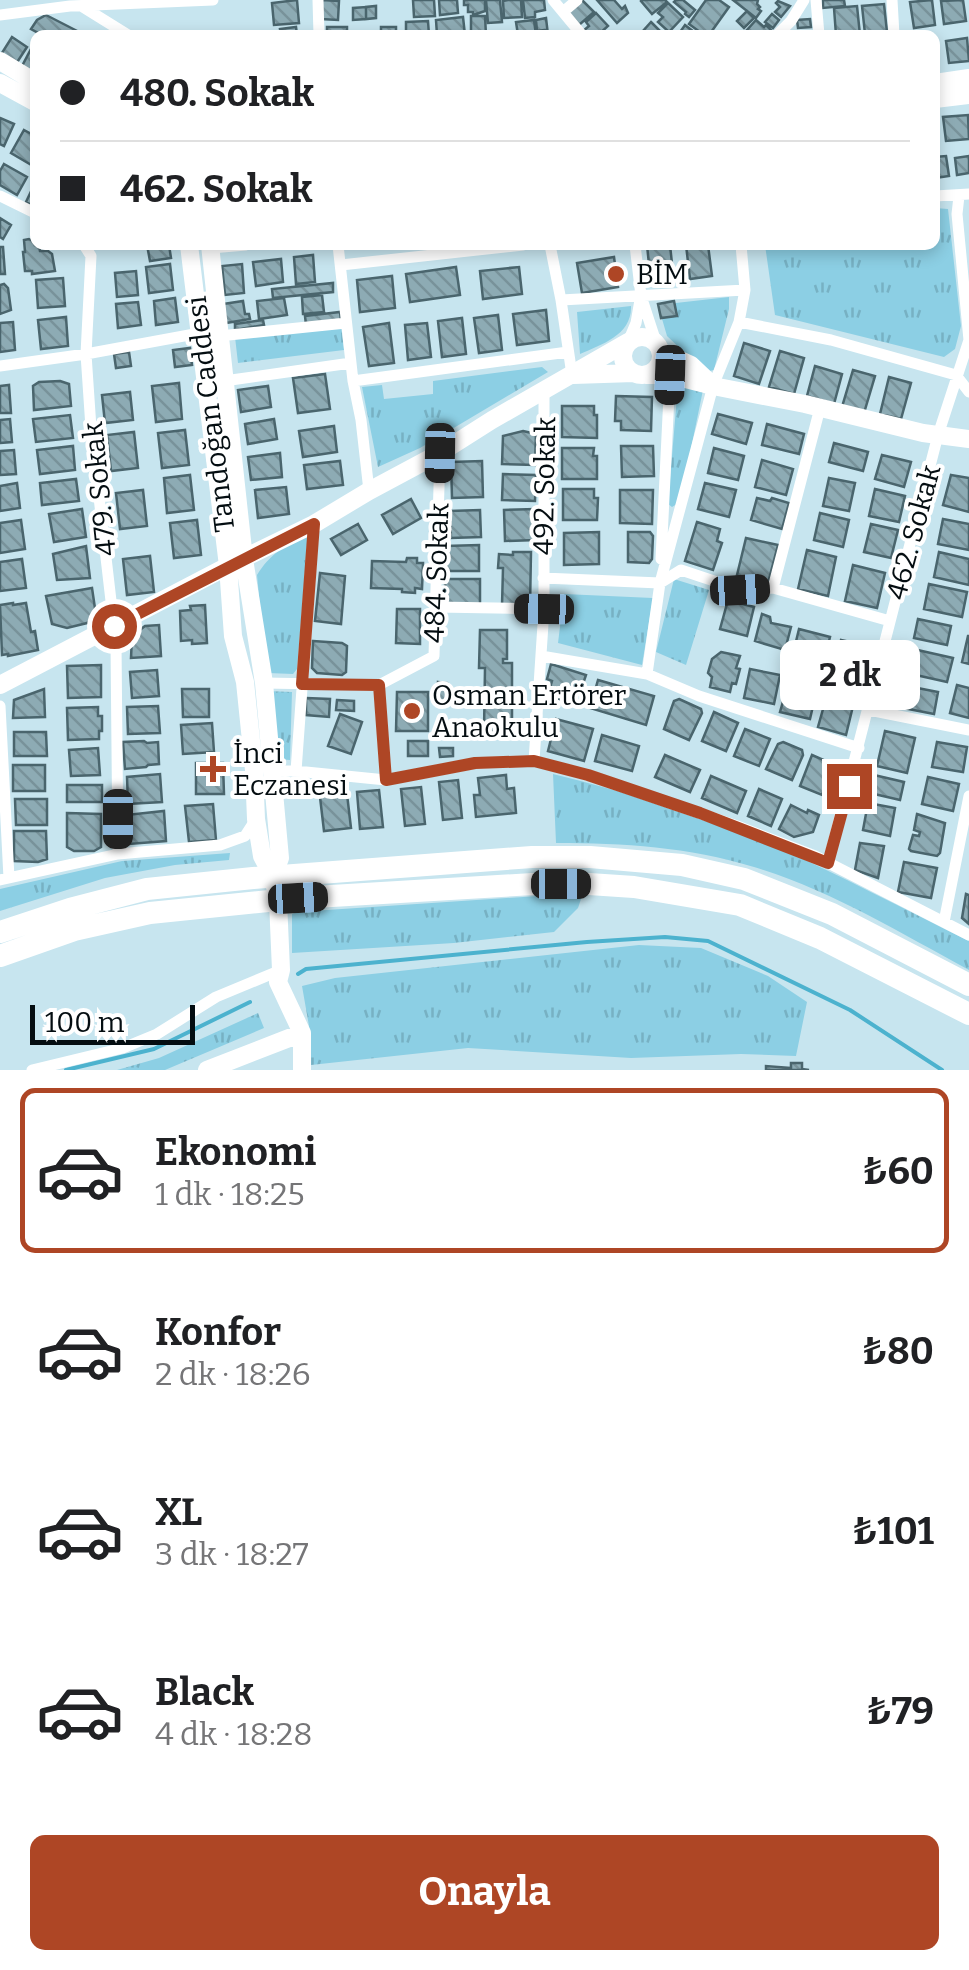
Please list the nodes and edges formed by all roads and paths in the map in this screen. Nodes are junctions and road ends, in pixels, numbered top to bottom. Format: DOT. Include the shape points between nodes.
graph roads {
  1 [pos="213,0"];
  2 [pos="318,0"];
  3 [pos="553,0"];
  4 [pos="577,0"];
  5 [pos="804,0"];
  6 [pos="816,0"];
  7 [pos="892,0"];
  8 [pos="83,7"];
  9 [pos="563,12"];
  10 [pos="0,15"];
  11 [pos="120,30"];
  12 [pos="318,30"];
  13 [pos="578,30"];
  14 [pos="781,30"];
  15 [pos="819,30"];
  16 [pos="894,30"];
  17 [pos="0,61"];
  18 [pos="969,78"];
  19 [pos="30,79"];
  20 [pos="940,81"];
  21 [pos="0,83"];
  22 [pos="969,95"];
  23 [pos="940,98"];
  24 [pos="30,99"];
  25 [pos="964,195"];
  26 [pos="0,196"];
  27 [pos="30,211"];
  28 [pos="87,250"];
  29 [pos="191,250"];
  30 [pos="210,250"];
  31 [pos="339,250"];
  32 [pos="478,250"];
  33 [pos="551,250"];
  34 [pos="636,250"];
  35 [pos="741,250"];
  36 [pos="341,265"];
  37 [pos="745,290"];
  38 [pos="641,296"];
  39 [pos="561,300"];
  40 [pos="740,322"];
  41 [pos="346,323"];
  42 [pos="210,334"];
  43 [pos="628,342"];
  44 [pos="658,348"];
  45 [pos="568,352"];
  46 [pos="86,354"];
  47 [pos="351,363"];
  48 [pos="0,366"];
  49 [pos="640,374"];
  50 [pos="572,375"];
  51 [pos="670,375"];
  52 [pos="956,376"];
  53 [pos="224,380"];
  54 [pos="353,381"];
  55 [pos="713,386"];
  56 [pos="544,390"];
  57 [pos="969,392"];
  58 [pos="820,408"];
  59 [pos="938,435"];
  60 [pos="969,439"];
  61 [pos="440,453"];
  62 [pos="369,491"];
  63 [pos="314,524"];
  64 [pos="236,562"];
  65 [pos="542,578"];
  66 [pos="660,583"];
  67 [pos="773,588"];
  68 [pos="436,607"];
  69 [pos="544,609"];
  70 [pos="890,621"];
  71 [pos="114,626"];
  72 [pos="541,656"];
  73 [pos="647,674"];
  74 [pos="264,683"];
  75 [pos="302,684"];
  76 [pos="0,685"];
  77 [pos="379,685"];
  78 [pos="0,706"];
  79 [pos="869,710"];
  80 [pos="969,730"];
  81 [pos="860,748"];
  82 [pos="534,761"];
  83 [pos="271,771"];
  84 [pos="296,772"];
  85 [pos="386,780"];
  86 [pos="969,796"];
  87 [pos="968,814"];
  88 [pos="256,819"];
  89 [pos="118,854"];
  90 [pos="828,863"];
  91 [pos="4,879"];
  92 [pos="276,889"];
  93 [pos="944,922"];
  94 [pos="5,929"];
  95 [pos="74,930"];
  96 [pos="969,935"];
  97 [pos="0,956"];
  98 [pos="281,970"];
  99 [pos="0,972"];
  100 [pos="969,985"];
  101 [pos="969,1014"];
  102 [pos="302,1033"];
  103 [pos="212,1069"];
  104 [pos="32,1070"];
  105 [pos="302,1070"];
  1 -- 8 [label="street"];
  2 -- 12 [label="street"];
  3 -- 9 [label="street"];
  4 -- 9 [label="street"];
  5 -- 14 [label="street"];
  6 -- 15 [label="street"];
  7 -- 16 [label="street"];
  8 -- 10 [label="street"];
  8 -- 11 [label="street"];
  9 -- 13 [label="street"];
  17 -- 19 [label="main road"];
  18 -- 20 [label="main road"];
  21 -- 24 [label="main road"];
  22 -- 23 [label="main road"];
  25 -- 52 [label="street, 462. Sokak" via="957,214 969,340"];
  26 -- 27 [label="street"];
  28 -- 46 [label="street, 479. Sokak"];
  29 -- 42 [label="main road, Tandoğan Caddesi"];
  30 -- 42 [label="main road, Tandoğan Caddesi"];
  31 -- 36 [label="street"];
  32 -- 36 [label="street"];
  33 -- 39 [label="street"];
  34 -- 38 [label="street"];
  35 -- 37 [label="street"];
  36 -- 41 [label="street"];
  37 -- 38 [label="street"];
  37 -- 40 [label="street"];
  38 -- 39 [label="street"];
  38 -- 43 [label="street"];
  38 -- 44 [label="street"];
  39 -- 45 [label="street"];
  40 -- 52 [label="street"];
  40 -- 55 [label="street"];
  41 -- 42 [label="street"];
  41 -- 47 [label="street"];
  42 -- 46 [label="street"];
  42 -- 53 [label="main road, Tandoğan Caddesi"];
  42 -- 64 [label="main road, Tandoğan Caddesi"];
  43 -- 44 [label="main road" via="647,338"];
  43 -- 49 [label="main road" via="624,360"];
  43 -- 50 [label="main road"];
  44 -- 49 [label="main road" via="656,369"];
  44 -- 55 [label="main road"];
  45 -- 50 [label="street"];
  45 -- 54 [label="street"];
  46 -- 48 [label="street"];
  46 -- 71 [label="street, 479. Sokak"];
  47 -- 53 [label="street"];
  47 -- 54 [label="street"];
  49 -- 50 [label="main road"];
  49 -- 51 [label="main road"];
  50 -- 56 [label="main road"];
  51 -- 55 [label="main road"];
  51 -- 66 [label="street"];
  52 -- 57 [label="street"];
  52 -- 59 [label="street, 462. Sokak"];
  53 -- 64 [label="main road, Tandoğan Caddesi"];
  54 -- 62 [label="street"];
  55 -- 58 [label="main road"];
  55 -- 66 [label="street"];
  56 -- 61 [label="main road"];
  56 -- 65 [label="street, 492. Sokak"];
  58 -- 59 [label="main road"];
  58 -- 67 [label="street"];
  59 -- 60 [label="main road"];
  59 -- 70 [label="street, 462. Sokak"];
  61 -- 62 [label="main road"];
  61 -- 68 [label="street, 484. Sokak"];
  62 -- 63 [label="main road"];
  63 -- 64 [label="main road"];
  63 -- 75 [label="street"];
  64 -- 71 [label="main road"];
  64 -- 74 [label="main road, Tandoğan Caddesi"];
  64 -- 88 [label="main road, Tandoğan Caddesi" via="233,636 245,682"];
  65 -- 66 [label="street"];
  65 -- 69 [label="street, 492. Sokak"];
  66 -- 67 [label="street" via="681,570 740,590"];
  66 -- 73 [label="street"];
  67 -- 70 [label="street"];
  68 -- 69 [label="street"];
  68 -- 77 [label="street, 484. Sokak" via="434,656"];
  69 -- 72 [label="street, 492. Sokak"];
  70 -- 79 [label="street, 462. Sokak"];
  71 -- 76 [label="main road"];
  71 -- 89 [label="street, 479. Sokak"];
  72 -- 73 [label="street"];
  72 -- 82 [label="street, 492. Sokak"];
  73 -- 81 [label="street"];
  74 -- 75 [label="street"];
  74 -- 83 [label="main road, Tandoğan Caddesi"];
  75 -- 77 [label="street"];
  75 -- 84 [label="street"];
  77 -- 85 [label="street"];
  78 -- 91 [label="street"];
  79 -- 80 [label="street"];
  79 -- 81 [label="street, 462. Sokak"];
  81 -- 90 [label="street, 462. Sokak"];
  82 -- 85 [label="street" via="475,763"];
  82 -- 90 [label="street" via="700,813"];
  83 -- 84 [label="street"];
  83 -- 92 [label="main road, Tandoğan Caddesi" via="280,858"];
  84 -- 85 [label="street"];
  86 -- 87 [label="street"];
  87 -- 93 [label="street"];
  88 -- 89 [label="street" via="245,836 220,845"];
  88 -- 92 [label="main road, Tandoğan Caddesi"];
  89 -- 91 [label="street"];
  90 -- 93 [label="street"];
  92 -- 94 [label="highway" via="146,889"];
  92 -- 95 [label="highway"];
  92 -- 98 [label="main road, Tandoğan Caddesi"];
  92 -- 100 [label="highway" via="532,858 682,865 781,892"];
  92 -- 101 [label="highway" via="533,884 634,887 709,898 820,938"];
  93 -- 96 [label="street"];
  95 -- 97 [label="highway"];
  95 -- 99 [label="highway" via="37,958"];
  98 -- 102 [label="main road, Tandoğan Caddesi" via="278,982"];
  98 -- 104 [label="street" via="123,1048"];
  102 -- 103 [label="main road"];
  102 -- 105 [label="main road"];
}
